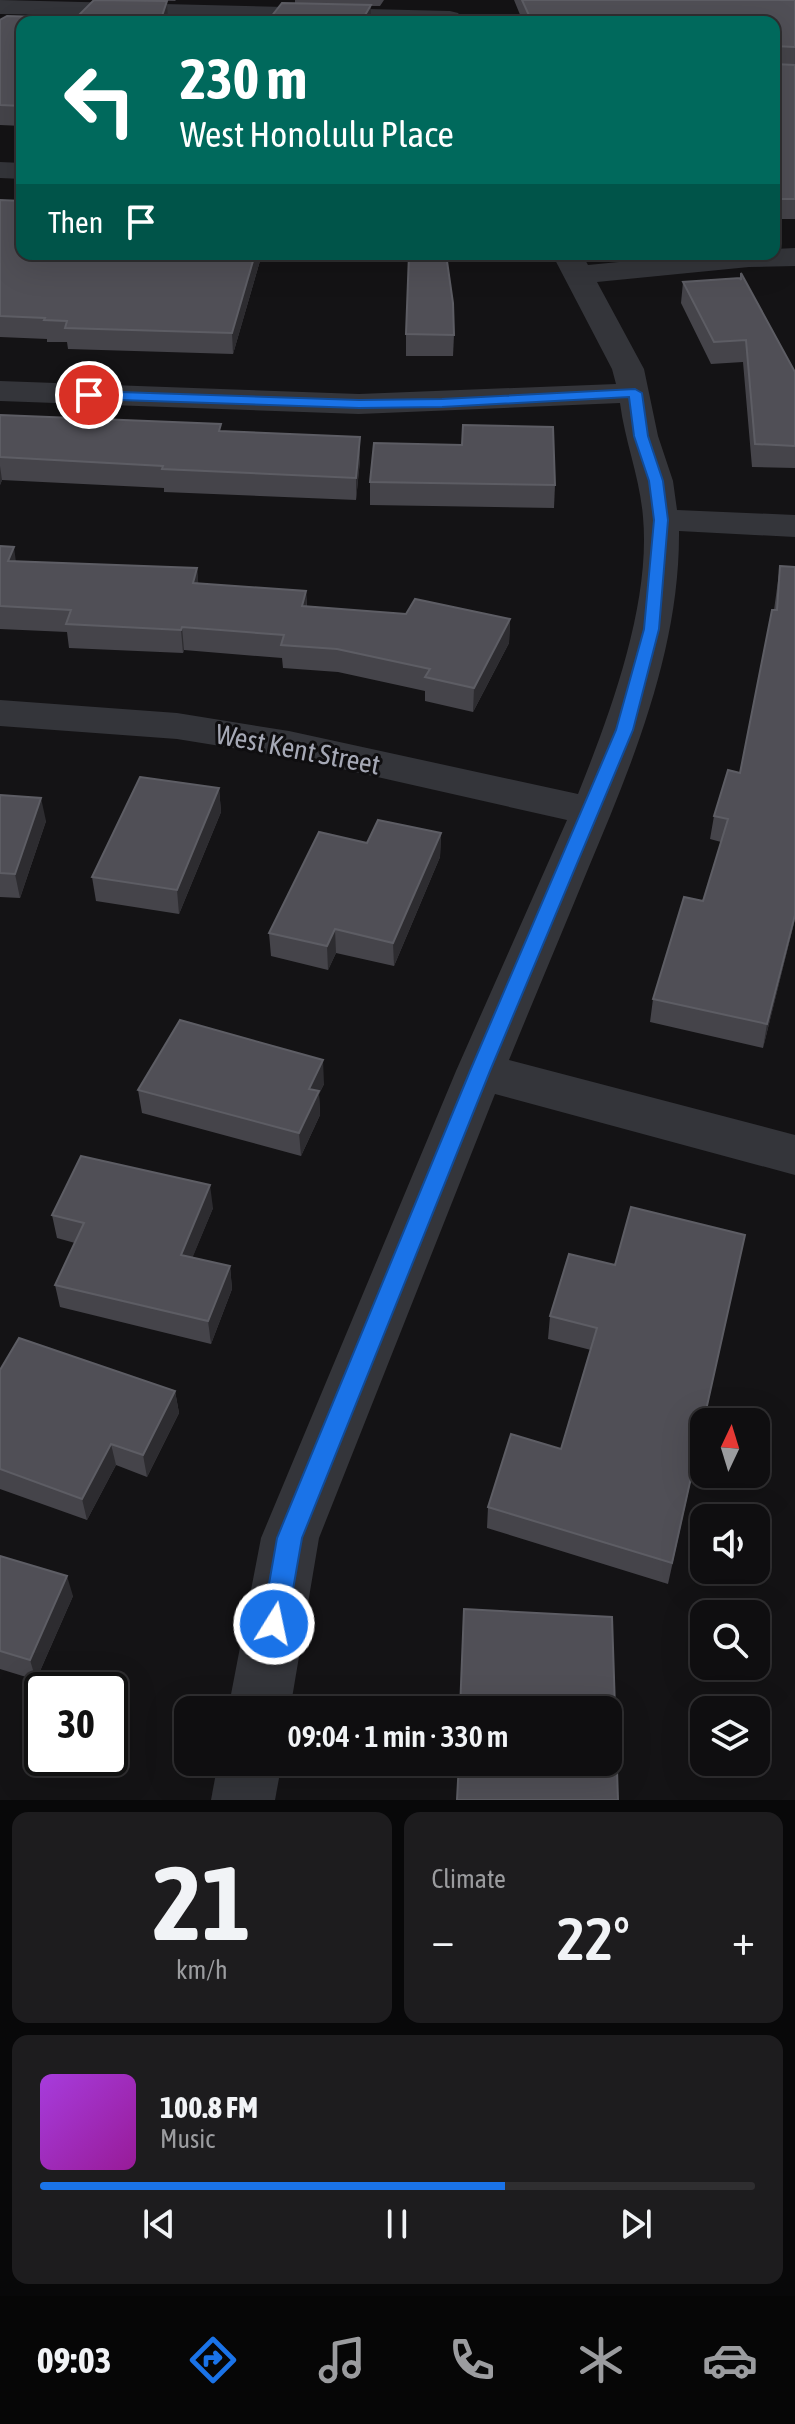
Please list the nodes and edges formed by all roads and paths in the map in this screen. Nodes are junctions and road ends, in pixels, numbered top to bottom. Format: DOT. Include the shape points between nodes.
graph roads {
  1 [pos="60,4"];
  2 [pos="0,7"];
  3 [pos="451,13"];
  4 [pos="700,260"];
  5 [pos="574,264"];
  6 [pos="0,391"];
  7 [pos="635,393"];
  8 [pos="661,520"];
  9 [pos="795,526"];
  10 [pos="0,713"];
  11 [pos="592,811"];
  12 [pos="480,1071"];
  13 [pos="795,1155"];
  14 [pos="262,1696"];
  15 [pos="247,1776"];
  16 [pos="243,1800"];
  1 -- 2 [label="street"];
  1 -- 3 [label="street"];
  4 -- 5 [label="street"];
  5 -- 7 [label="street" via="618,346"];
  6 -- 7 [label="street" via="359,404"];
  7 -- 8 [label="street"];
  8 -- 9 [label="street"];
  8 -- 11 [label="street" via="651,629 624,730"];
  10 -- 11 [label="street, West Kent Street" via="177,726 289,744"];
  11 -- 12 [label="street"];
  12 -- 13 [label="street"];
  12 -- 14 [label="street" via="290,1538"];
  15 -- 16 [label="street"];
}
